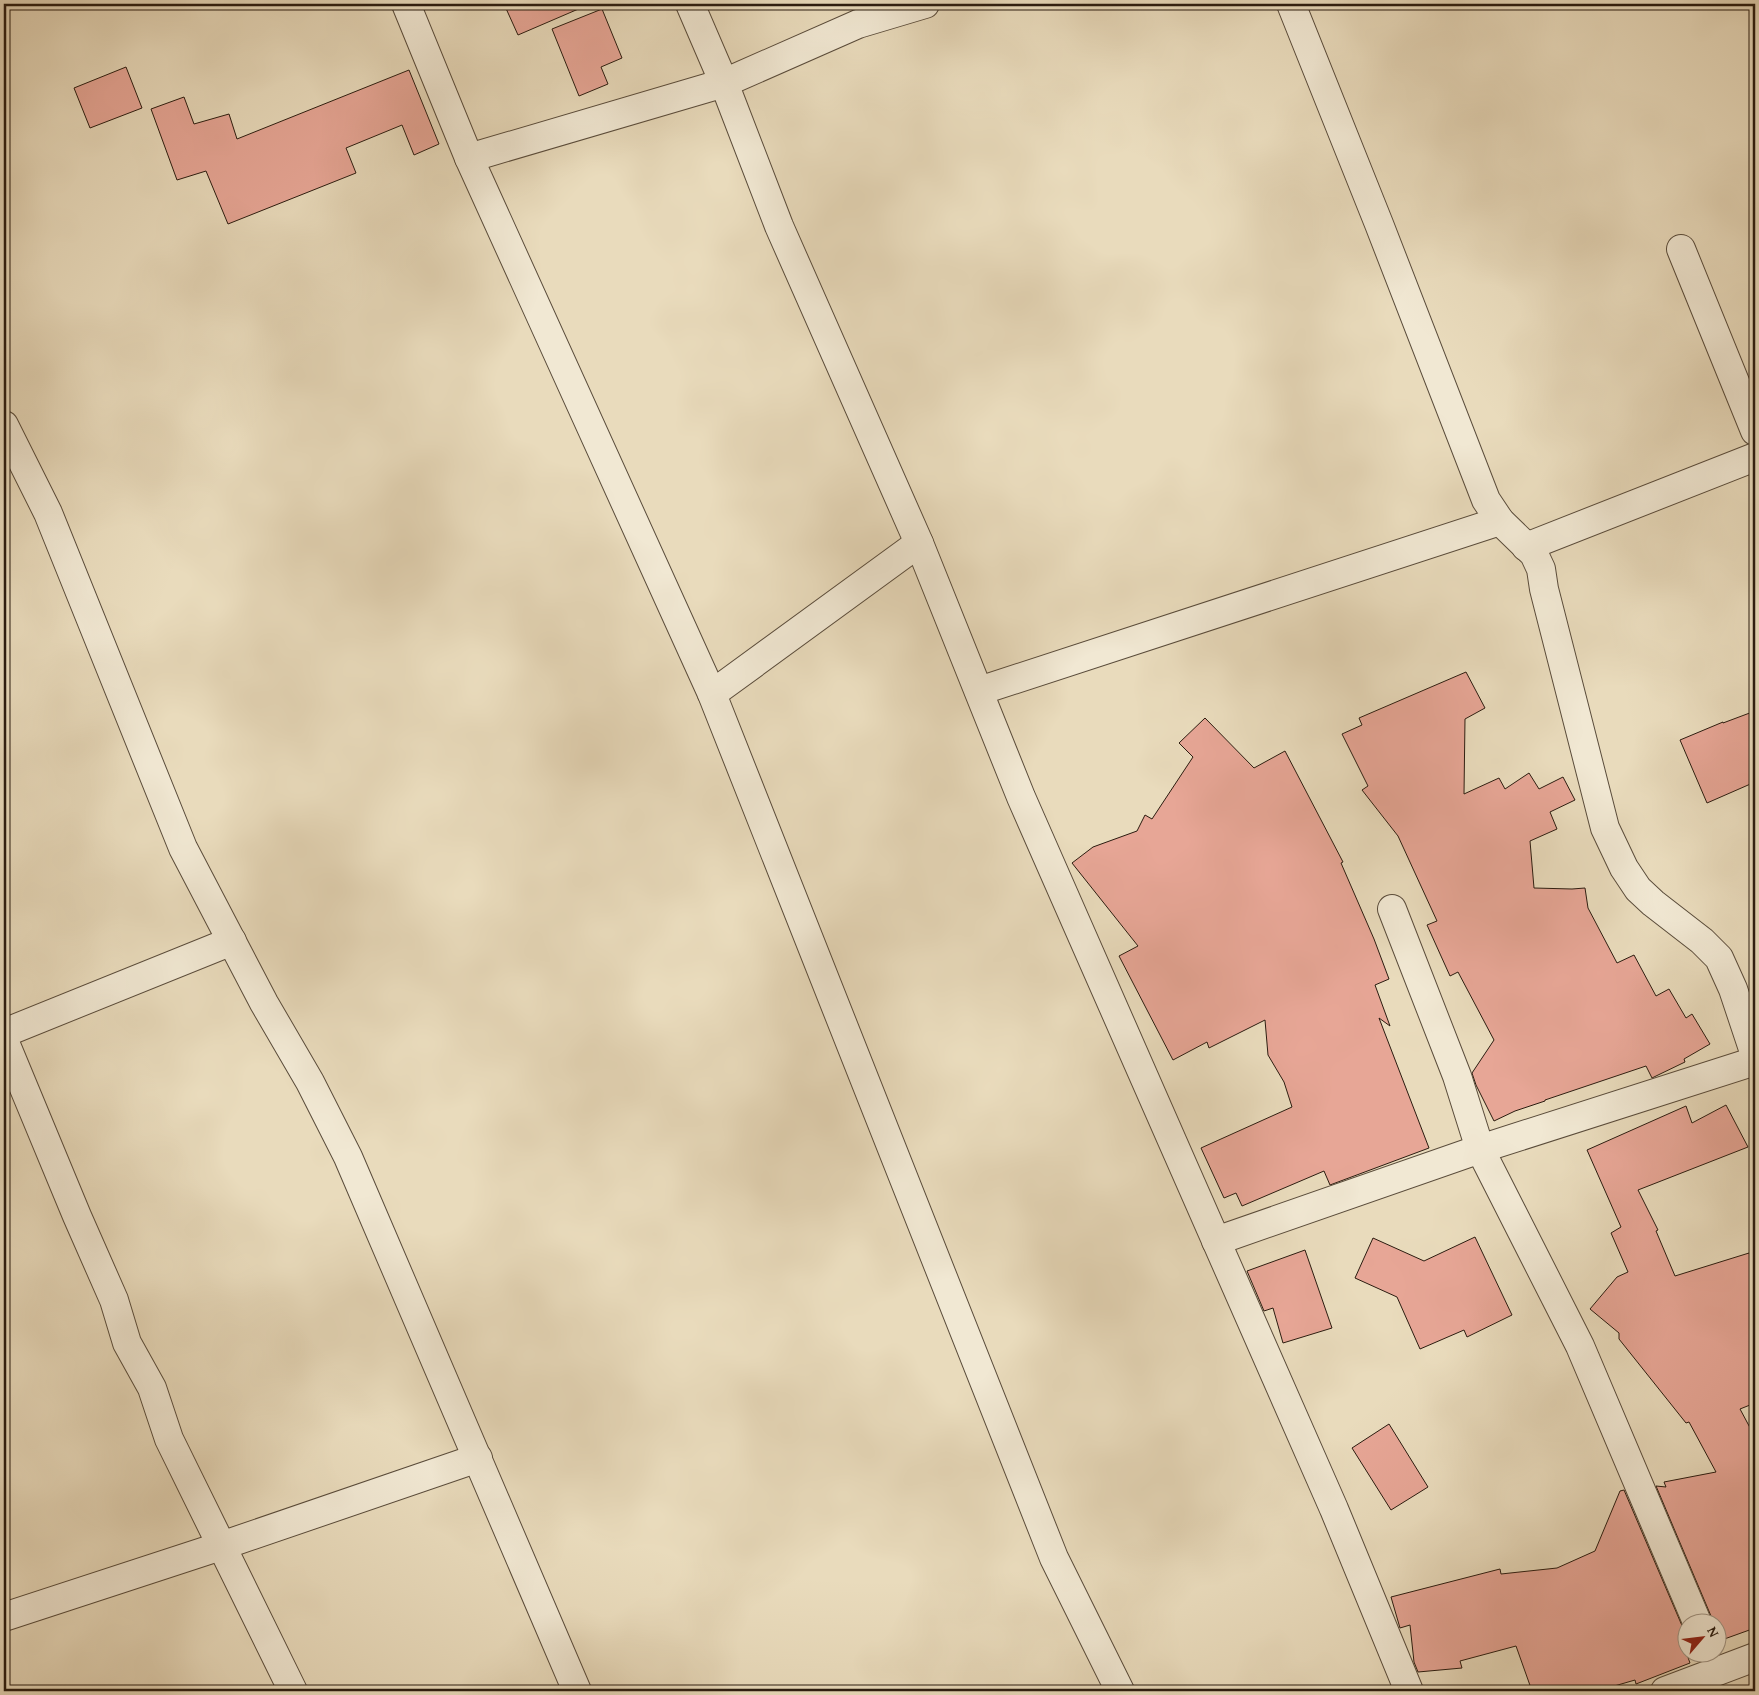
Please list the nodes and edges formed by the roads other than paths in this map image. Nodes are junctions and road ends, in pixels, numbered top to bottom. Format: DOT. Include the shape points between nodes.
graph roads {
  1 [pos="406,4"];
  2 [pos="690,4"];
  3 [pos="925,4"];
  4 [pos="1291,4"];
  5 [pos="724,83"];
  6 [pos="469,158"];
  7 [pos="1681,249"];
  8 [pos="4,425"];
  9 [pos="1755,431"];
  10 [pos="1755,457"];
  11 [pos="1500,521"];
  12 [pos="919,543"];
  13 [pos="1526,547"];
  14 [pos="979,691"];
  15 [pos="712,694"];
  16 [pos="1392,909"];
  17 [pos="232,941"];
  18 [pos="4,1033"];
  19 [pos="4,1040"];
  20 [pos="1755,1055"];
  21 [pos="1755,1060"];
  22 [pos="1480,1149"];
  23 [pos="1216,1241"];
  24 [pos="478,1458"];
  25 [pos="221,1546"];
  26 [pos="1693,1612"];
  27 [pos="4,1617"];
  28 [pos="1755,1657"];
  29 [pos="1717,1672"];
  30 [pos="293,1691"];
  31 [pos="577,1691"];
  32 [pos="1120,1691"];
  33 [pos="1409,1691"];
  34 [pos="1665,1691"];
  1 -- 6 [label="street"];
  2 -- 5 [label="street"];
  3 -- 5 [label="street" via="858,24"];
  4 -- 11 [label="street" via="1380,224 1477,480"];
  5 -- 6 [label="street"];
  5 -- 12 [label="street" via="779,226"];
  6 -- 15 [label="street"];
  7 -- 9 [label="street"];
  8 -- 17 [label="street" via="48,513 183,848"];
  10 -- 13 [label="street"];
  11 -- 13 [label="street"];
  11 -- 14 [label="street"];
  12 -- 14 [label="street"];
  12 -- 15 [label="street"];
  13 -- 20 [label="street" via="1534,554 1541,569 1605,828 1638,889 1719,958"];
  14 -- 23 [label="street" via="1025,806"];
  15 -- 32 [label="street" via="1054,1558"];
  16 -- 22 [label="street" via="1457,1076"];
  17 -- 18 [label="street"];
  17 -- 24 [label="street" via="348,1157"];
  19 -- 25 [label="street" via="114,1300 127,1342 152,1388 170,1439"];
  21 -- 22 [label="street"];
  22 -- 23 [label="street"];
  22 -- 26 [label="street" via="1580,1346"];
  23 -- 33 [label="street" via="1334,1509"];
  24 -- 25 [label="street"];
  24 -- 31 [label="street"];
  25 -- 27 [label="street"];
  25 -- 30 [label="street"];
  28 -- 29 [label="street"];
  29 -- 34 [label="street"];
}
